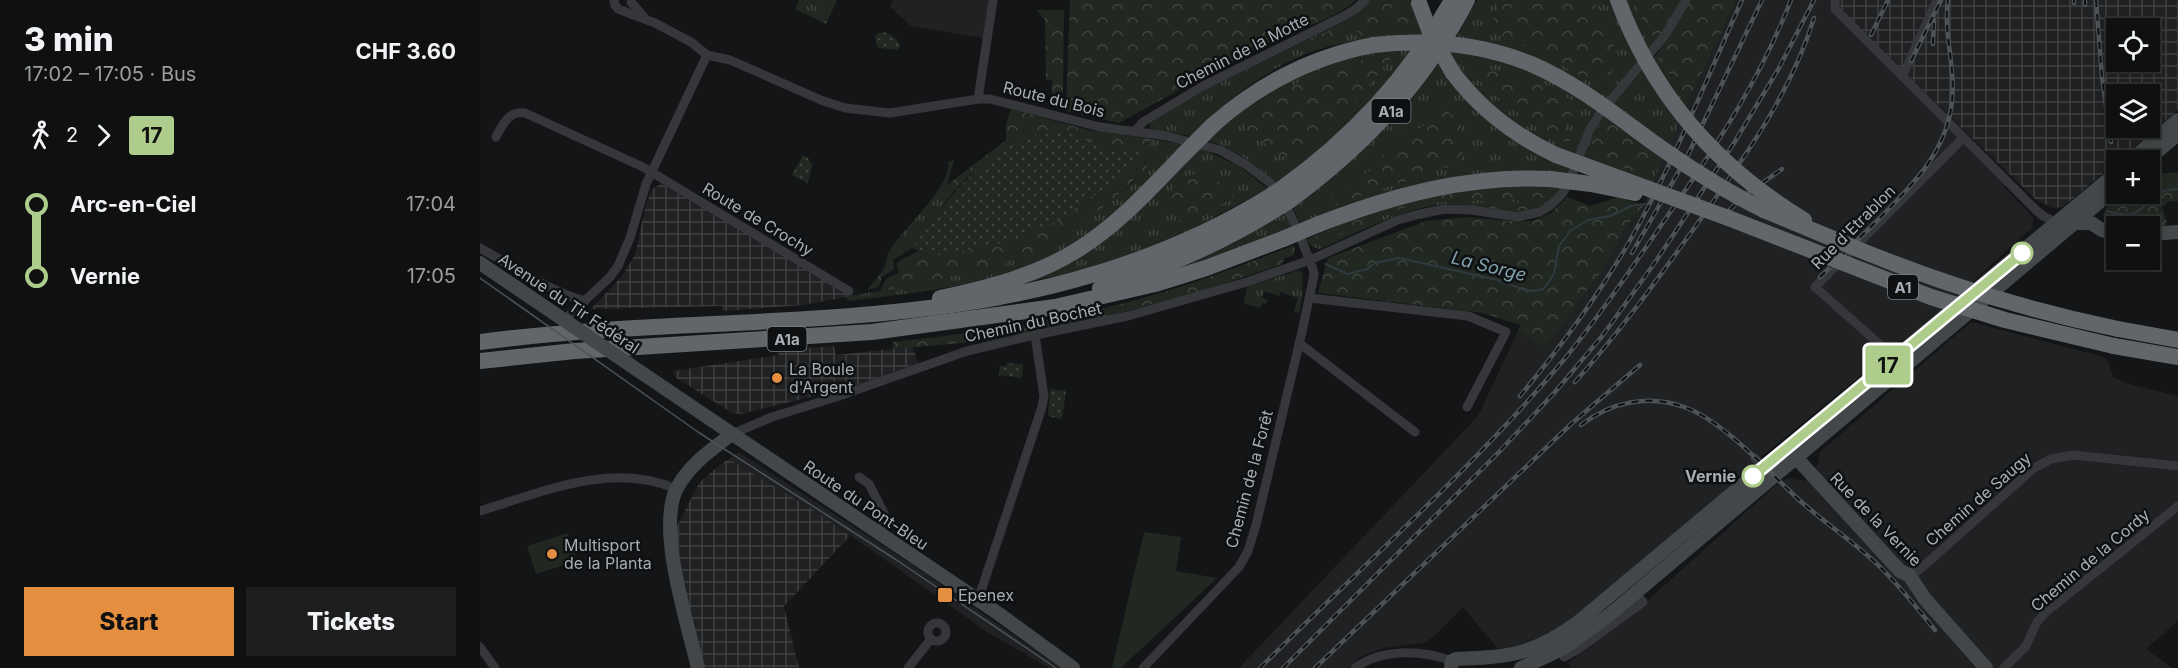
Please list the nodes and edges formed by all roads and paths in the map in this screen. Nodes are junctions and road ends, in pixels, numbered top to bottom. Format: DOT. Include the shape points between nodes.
graph roads {
  1 [pos="993,0"];
  2 [pos="1365,0"];
  3 [pos="1452,0"];
  4 [pos="1467,0"];
  5 [pos="1618,0"];
  6 [pos="1686,0"];
  7 [pos="1835,0"];
  8 [pos="1937,0"];
  9 [pos="1419,1"];
  10 [pos="620,4"];
  11 [pos="707,55"];
  12 [pos="1902,76"];
  13 [pos="978,99"];
  14 [pos="2178,120"];
  15 [pos="1136,131"];
  16 [pos="2178,134"];
  17 [pos="496,137"];
  18 [pos="1963,138"];
  19 [pos="2143,150"];
  20 [pos="2159,150"];
  21 [pos="652,172"];
  22 [pos="2106,182"];
  23 [pos="2091,196"];
  24 [pos="1281,198"];
  25 [pos="2106,199"];
  26 [pos="1698,207"];
  27 [pos="2089,218"];
  28 [pos="2058,223"];
  29 [pos="2073,224"];
  30 [pos="2106,231"];
  31 [pos="2178,232"];
  32 [pos="2160,233"];
  33 [pos="1836,240"];
  34 [pos="2051,243"];
  35 [pos="480,248"];
  36 [pos="1310,260"];
  37 [pos="480,263"];
  38 [pos="849,291"];
  39 [pos="1310,298"];
  40 [pos="585,301"];
  41 [pos="998,315"];
  42 [pos="564,320"];
  43 [pos="736,323"];
  44 [pos="1035,335"];
  45 [pos="2178,340"];
  46 [pos="480,342"];
  47 [pos="1299,343"];
  48 [pos="2178,357"];
  49 [pos="1895,358"];
  50 [pos="480,361"];
  51 [pos="639,371"];
  52 [pos="1467,407"];
  53 [pos="1415,432"];
  54 [pos="732,434"];
  55 [pos="1792,453"];
  56 [pos="2178,466"];
  57 [pos="859,477"];
  58 [pos="676,489"];
  59 [pos="2178,506"];
  60 [pos="480,511"];
  61 [pos="880,534"];
  62 [pos="1910,575"];
  63 [pos="1636,593"];
  64 [pos="978,600"];
  65 [pos="931,639"];
  66 [pos="480,647"];
  67 [pos="1564,657"];
  68 [pos="1461,664"];
  69 [pos="495,668"];
  70 [pos="699,668"];
  71 [pos="908,668"];
  72 [pos="1073,668"];
  73 [pos="1143,668"];
  74 [pos="1355,668"];
  75 [pos="1522,668"];
  76 [pos="1986,668"];
  77 [pos="2004,668"];
  1 -- 13 [label="street"];
  2 -- 15 [label="street, Chemin de la Motte" via="1346,15 1203,86 1143,122"];
  3 -- 24 [label="highway, A1a" via="1377,106"];
  4 -- 24 [label="highway, A1a" via="1436,54 1388,115 1336,165"];
  5 -- 33 [label="highway, A1, bridge" via="1652,72 1677,110 1705,142 1752,185"];
  6 -- 36 [label="street, Chemin du Bochet" via="1666,34 1601,112 1568,184 1550,207 1524,217 1432,211 1398,220"];
  7 -- 12 [label="street" via="1835,9"];
  8 -- 12 [label="street"];
  9 -- 26 [label="highway, A1, bridge" via="1431,35 1453,73 1506,127 1556,155"];
  10 -- 11 [label="street, Route du Bois" via="691,42"];
  11 -- 13 [label="street, Route du Bois" via="730,60 825,102 865,111 896,113"];
  11 -- 21 [label="street"];
  12 -- 18 [label="street"];
  13 -- 15 [label="street, Route du Bois" via="997,100 1100,127"];
  14 -- 19 [label="main road"];
  15 -- 36 [label="street, Route du Bois" via="1220,150 1245,164 1281,197"];
  16 -- 20 [label="main road"];
  17 -- 21 [label="street, Route de Crochy" via="508,117 525,113"];
  18 -- 28 [label="street" via="2036,210"];
  18 -- 49 [label="street, Rue d'Etrablon" via="1815,287"];
  21 -- 38 [label="street, Route de Crochy"];
  21 -- 40 [label="street" via="618,266"];
  22 -- 23 [label="main road"];
  23 -- 27 [label="main road"];
  23 -- 28 [label="main road"];
  24 -- 41 [label="highway, A1a" via="1218,242 1166,265 1091,291"];
  24 -- 43 [label="highway, A1a" via="1178,245 1058,285 924,310"];
  25 -- 27 [label="main road"];
  26 -- 41 [label="highway, A1a, bridge" via="1550,179 1494,179 1440,186 1389,199 1189,274 1124,293"];
  26 -- 48 [label="highway, A1, bridge" via="1931,297 2015,322"];
  27 -- 29 [label="main road"];
  27 -- 30 [label="main road"];
  28 -- 29 [label="main road"];
  28 -- 34 [label="main road"];
  28 -- 49 [label="main road"];
  29 -- 34 [label="main road"];
  31 -- 32 [label="main road"];
  33 -- 43 [label="highway, A1a, bridge" via="1743,200 1582,92 1530,64 1492,51 1408,42 1336,53 1287,73 1251,94 1213,125 1112,225 1077,250 1040,269 923,301"];
  33 -- 45 [label="highway, A1, bridge" via="1901,267 2042,312"];
  34 -- 55 [label="main road"];
  35 -- 40 [label="street" via="539,282"];
  36 -- 39 [label="street, Chemin de la Forêt" via="1314,272"];
  36 -- 44 [label="street, Chemin du Bochet" via="1169,306"];
  37 -- 42 [label="main road, Avenue du Tir Fédéral"];
  39 -- 47 [label="street, Chemin de la Forêt"];
  39 -- 52 [label="street" via="1468,316 1506,332"];
  40 -- 42 [label="street"];
  41 -- 50 [label="highway, A1a" via="872,332"];
  42 -- 51 [label="main road, Avenue du Tir Fédéral, bridge"];
  43 -- 46 [label="highway, A1a"];
  44 -- 54 [label="street, Chemin du Bochet" via="967,351"];
  44 -- 64 [label="street" via="1042,406"];
  47 -- 53 [label="street"];
  47 -- 73 [label="street, Chemin de la Forêt" via="1248,550 1227,582"];
  49 -- 55 [label="main road"];
  51 -- 54 [label="main road, Route du Pont-Bleu"];
  54 -- 58 [label="main road" via="702,457"];
  54 -- 61 [label="main road, Route du Pont-Bleu"];
  55 -- 62 [label="main road, Rue de la Vernie" via="1900,571"];
  55 -- 63 [label="main road"];
  55 -- 68 [label="main road" via="1759,463 1604,603 1558,637 1518,654"];
  56 -- 62 [label="street, Chemin de Saugy" via="2073,455 2045,461"];
  57 -- 61 [label="street" via="868,484 884,513"];
  58 -- 60 [label="street" via="657,482 589,480"];
  58 -- 70 [label="main road" via="669,542"];
  59 -- 77 [label="street, Chemin de la Cordy" via="2046,612 2026,646"];
  61 -- 64 [label="main road, Route du Pont-Bleu"];
  62 -- 76 [label="main road, Rue de la Vernie" via="1925,599"];
  63 -- 67 [label="street" via="1643,602"];
  63 -- 75 [label="main road" via="1577,639"];
  64 -- 72 [label="main road, Route du Pont-Bleu"];
  65 -- 71 [label="street"];
  66 -- 69 [label="street"];
  67 -- 75 [label="main road"];
  68 -- 74 [label="street" via="1440,657 1390,654"];
}
